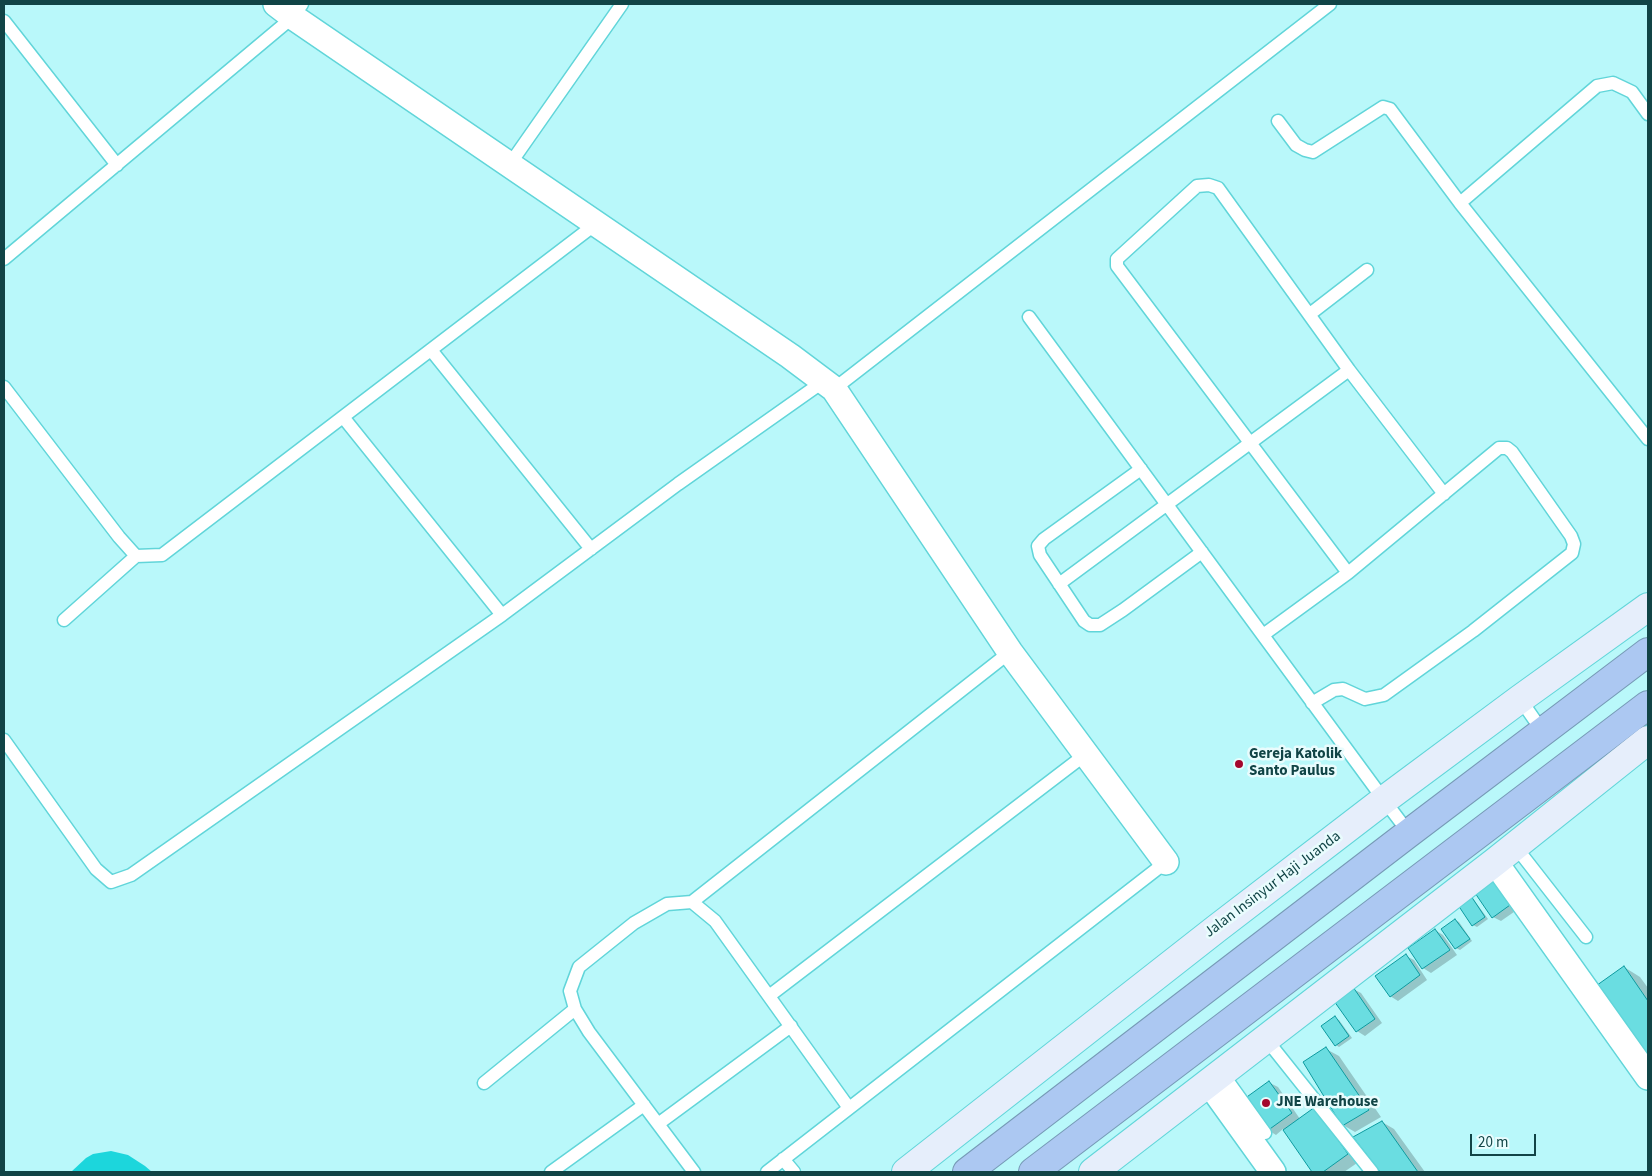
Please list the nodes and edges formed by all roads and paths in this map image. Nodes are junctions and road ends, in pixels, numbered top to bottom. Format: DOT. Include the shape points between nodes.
graph roads {
  1 [pos="622,4"];
  2 [pos="1330,4"];
  3 [pos="290,8"];
  4 [pos="4,22"];
  5 [pos="1648,114"];
  6 [pos="1278,120"];
  7 [pos="510,164"];
  8 [pos="117,165"];
  9 [pos="1460,203"];
  10 [pos="597,223"];
  11 [pos="4,259"];
  12 [pos="1367,270"];
  13 [pos="1310,314"];
  14 [pos="1029,316"];
  15 [pos="430,350"];
  16 [pos="1349,370"];
  17 [pos="829,385"];
  18 [pos="4,387"];
  19 [pos="343,418"];
  20 [pos="1648,439"];
  21 [pos="1250,443"];
  22 [pos="1141,469"];
  23 [pos="1444,494"];
  24 [pos="1167,504"];
  25 [pos="591,549"];
  26 [pos="1202,552"];
  27 [pos="136,556"];
  28 [pos="1348,573"];
  29 [pos="1059,584"];
  30 [pos="1648,607"];
  31 [pos="502,615"];
  32 [pos="64,620"];
  33 [pos="1263,635"];
  34 [pos="1010,652"];
  35 [pos="1648,652"];
  36 [pos="1520,699"];
  37 [pos="1312,703"];
  38 [pos="1648,705"];
  39 [pos="1543,732"];
  40 [pos="4,740"];
  41 [pos="1648,740"];
  42 [pos="1086,754"];
  43 [pos="1384,800"];
  44 [pos="1410,833"];
  45 [pos="1505,854"];
  46 [pos="1166,862"];
  47 [pos="692,902"];
  48 [pos="1586,937"];
  49 [pos="769,996"];
  50 [pos="575,1009"];
  51 [pos="791,1026"];
  52 [pos="1266,1039"];
  53 [pos="1648,1077"];
  54 [pos="1215,1078"];
  55 [pos="484,1083"];
  56 [pos="644,1106"];
  57 [pos="849,1108"];
  58 [pos="658,1124"];
  59 [pos="1265,1133"];
  60 [pos="783,1159"];
  61 [pos="551,1172"];
  62 [pos="694,1172"];
  63 [pos="767,1172"];
  64 [pos="794,1172"];
  65 [pos="906,1172"];
  66 [pos="967,1172"];
  67 [pos="1033,1172"];
  68 [pos="1093,1172"];
  69 [pos="1273,1172"];
  70 [pos="1372,1172"];
  1 -- 7 [label="lane"];
  2 -- 17 [label="lane"];
  3 -- 7 [label="street"];
  3 -- 8 [label="lane"];
  4 -- 8 [label="lane"];
  5 -- 9 [label="lane" via="1632,92 1613,83 1597,86"];
  6 -- 9 [label="lane" via="1296,144 1313,152 1383,107 1390,109"];
  7 -- 10 [label="street"];
  8 -- 11 [label="lane"];
  9 -- 20 [label="lane"];
  10 -- 15 [label="lane"];
  10 -- 17 [label="street"];
  12 -- 13 [label="lane"];
  13 -- 16 [label="lane"];
  13 -- 21 [label="lane" via="1218,188 1209,185 1197,186 1117,259 1117,266"];
  14 -- 22 [label="lane"];
  15 -- 19 [label="lane"];
  15 -- 25 [label="lane"];
  16 -- 21 [label="lane"];
  16 -- 23 [label="lane"];
  17 -- 25 [label="lane" via="678,484"];
  17 -- 34 [label="street"];
  18 -- 27 [label="lane"];
  19 -- 27 [label="lane" via="162,556"];
  19 -- 31 [label="lane"];
  21 -- 24 [label="lane"];
  21 -- 28 [label="lane"];
  22 -- 24 [label="lane"];
  22 -- 29 [label="lane" via="1038,546 1040,555"];
  23 -- 28 [label="lane"];
  23 -- 37 [label="lane" via="1499,448 1507,448 1571,536 1574,544 1572,553 1473,631 1384,695 1365,699 1343,689 1334,690"];
  24 -- 26 [label="lane"];
  24 -- 29 [label="lane"];
  25 -- 31 [label="lane"];
  26 -- 29 [label="lane" via="1100,625 1090,625 1084,620"];
  26 -- 33 [label="lane"];
  27 -- 32 [label="lane"];
  28 -- 33 [label="lane"];
  30 -- 36 [label="street, Jalan Insinyur Haji Juanda"];
  31 -- 40 [label="lane" via="131,875 110,882 96,869"];
  33 -- 37 [label="lane"];
  34 -- 42 [label="street"];
  34 -- 47 [label="lane"];
  35 -- 39 [label="highway"];
  36 -- 39 [label="lane"];
  36 -- 43 [label="street, Jalan Insinyur Haji Juanda"];
  37 -- 43 [label="lane"];
  38 -- 67 [label="highway"];
  39 -- 44 [label="highway"];
  41 -- 45 [label="street"];
  42 -- 46 [label="street"];
  42 -- 49 [label="lane"];
  43 -- 44 [label="lane"];
  43 -- 65 [label="street, Jalan Insinyur Haji Juanda"];
  44 -- 66 [label="highway"];
  45 -- 48 [label="lane"];
  45 -- 52 [label="street"];
  45 -- 53 [label="street"];
  46 -- 57 [label="lane"];
  47 -- 49 [label="lane" via="715,921"];
  47 -- 50 [label="lane" via="667,904 634,923 580,967 570,991"];
  49 -- 51 [label="lane"];
  50 -- 55 [label="lane"];
  50 -- 56 [label="lane"];
  51 -- 57 [label="lane"];
  51 -- 58 [label="lane"];
  52 -- 54 [label="street"];
  52 -- 70 [label="lane"];
  54 -- 59 [label="lane"];
  54 -- 68 [label="street"];
  54 -- 69 [label="street"];
  56 -- 58 [label="lane"];
  56 -- 61 [label="lane"];
  57 -- 60 [label="lane"];
  58 -- 62 [label="lane"];
  60 -- 63 [label="lane"];
  60 -- 64 [label="lane"];
}
